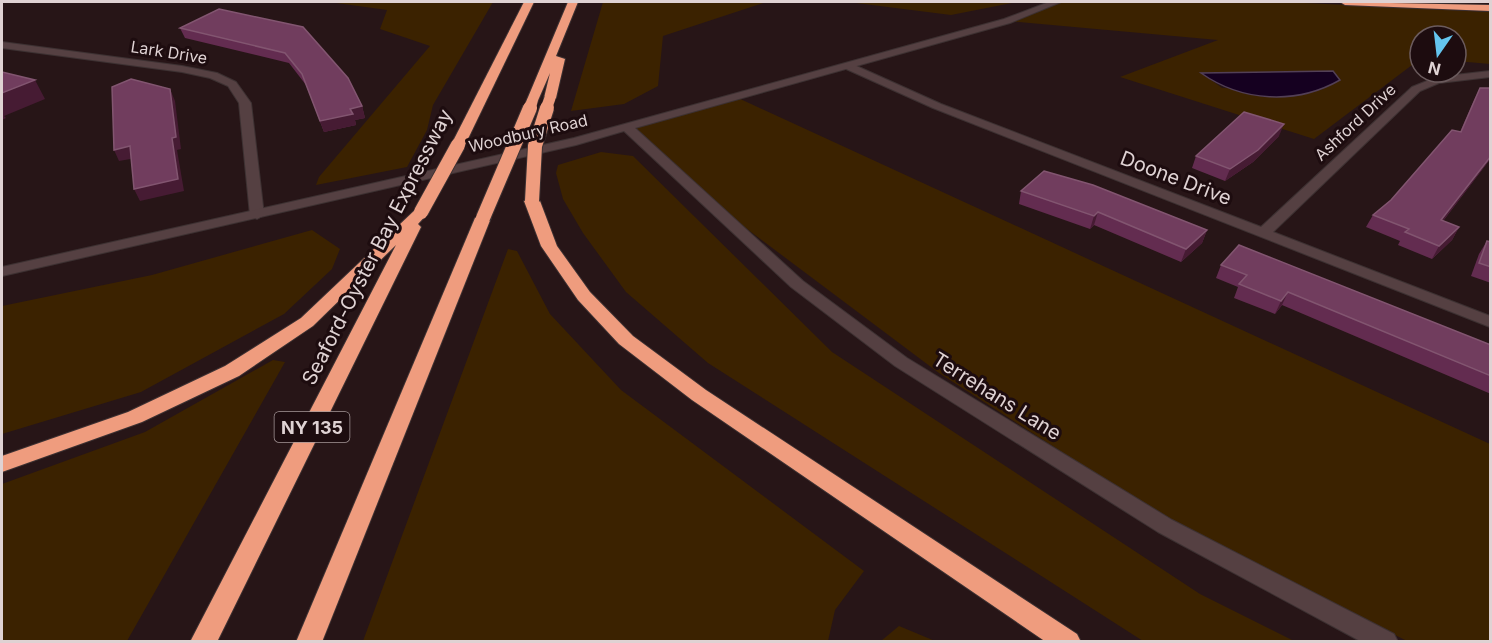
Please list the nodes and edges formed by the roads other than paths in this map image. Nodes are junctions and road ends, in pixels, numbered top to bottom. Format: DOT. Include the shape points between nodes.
graph roads {
  1 [pos="529,2"];
  2 [pos="1056,2"];
  3 [pos="1345,2"];
  4 [pos="572,4"];
  5 [pos="1491,8"];
  6 [pos="2,45"];
  7 [pos="848,66"];
  8 [pos="1491,74"];
  9 [pos="626,127"];
  10 [pos="421,212"];
  11 [pos="257,215"];
  12 [pos="1263,233"];
  13 [pos="2,272"];
  14 [pos="1491,322"];
  15 [pos="2,464"];
  16 [pos="203,642"];
  17 [pos="309,642"];
  18 [pos="1068,642"];
  19 [pos="1386,642"];
  1 -- 10 [label="highway, Seaford-Oyster Bay Expressway / NY 135, bridge"];
  2 -- 7 [label="main road, Woodbury Road" via="1017,18"];
  3 -- 5 [label="highway"];
  4 -- 17 [label="highway, bridge"];
  4 -- 18 [label="highway, bridge" via="535,146 532,201 549,246 584,296 626,340 699,395"];
  6 -- 11 [label="main road, Lark Drive" via="182,69 213,75 232,84 245,103"];
  7 -- 9 [label="main road, Woodbury Road"];
  7 -- 12 [label="main road, Doone Drive" via="937,106"];
  8 -- 12 [label="main road, Ashford Drive" via="1437,80 1416,89"];
  9 -- 11 [label="main road, Woodbury Road"];
  9 -- 19 [label="main road, Terrehans Lane" via="797,284 910,369 1165,526"];
  10 -- 15 [label="highway" via="307,322 232,371 135,417"];
  10 -- 16 [label="highway, Seaford-Oyster Bay Expressway / NY 135"];
  11 -- 13 [label="main road, Woodbury Road"];
  12 -- 14 [label="main road, Doone Drive"];
}
